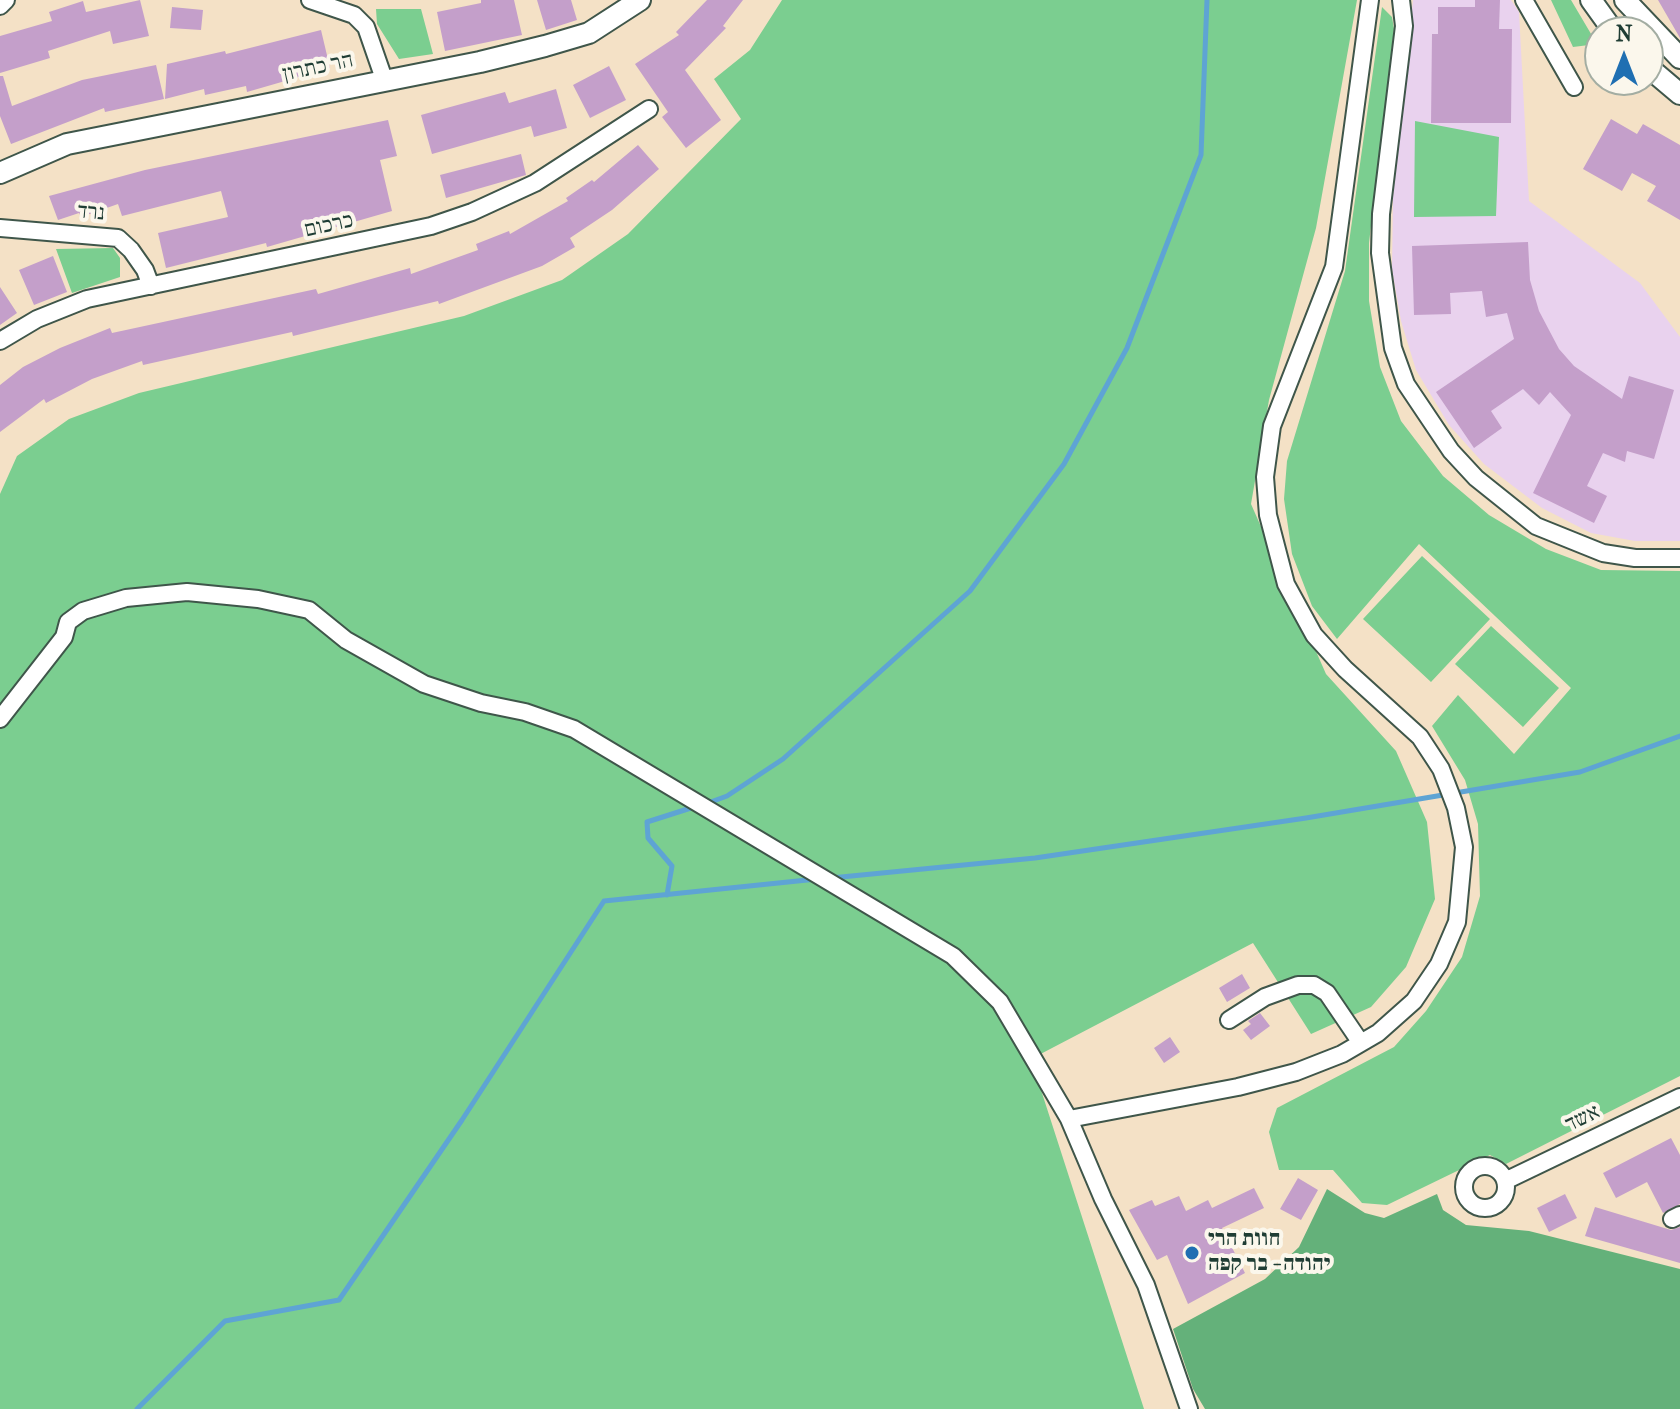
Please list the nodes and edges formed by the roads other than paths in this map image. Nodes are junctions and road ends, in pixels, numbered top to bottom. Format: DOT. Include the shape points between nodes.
graph roads {
  1 [pos="6,0"];
  2 [pos="310,0"];
  3 [pos="640,0"];
  4 [pos="1370,0"];
  5 [pos="1401,0"];
  6 [pos="1524,0"];
  7 [pos="1625,0"];
  8 [pos="0,6"];
  9 [pos="1680,58"];
  10 [pos="384,79"];
  11 [pos="1664,80"];
  12 [pos="1574,87"];
  13 [pos="1680,94"];
  14 [pos="649,109"];
  15 [pos="0,173"];
  16 [pos="0,228"];
  17 [pos="151,286"];
  18 [pos="0,341"];
  19 [pos="1680,558"];
  20 [pos="0,719"];
  21 [pos="1229,1020"];
  22 [pos="1361,1043"];
  23 [pos="1680,1097"];
  24 [pos="1069,1119"];
  25 [pos="1505,1181"];
  26 [pos="1189,1409"];
  1 -- 8 [label="street"];
  2 -- 10 [label="street" via="330,4 360,21"];
  3 -- 10 [label="street, הר כתרון" via="589,33 480,62"];
  4 -- 22 [label="street" via="1334,267 1272,426 1265,477 1268,515 1293,600 1314,635 1420,737 1441,769 1464,847 1457,922 1439,964 1414,1001"];
  5 -- 19 [label="street" via="1404,26 1380,253 1393,348 1406,384 1451,451 1536,526 1603,553"];
  6 -- 12 [label="street"];
  7 -- 9 [label="street"];
  10 -- 15 [label="street, הר כתרון" via="67,144"];
  11 -- 13 [label="street"];
  14 -- 17 [label="street, כרכום" via="535,183 444,221"];
  16 -- 17 [label="street, נרד" via="118,238 145,270"];
  17 -- 18 [label="street, כרכום" via="87,299"];
  20 -- 24 [label="street" via="64,637 68,622 83,611 126,598 187,592 309,610 346,640 424,684 574,729 953,956 1000,1002"];
  21 -- 22 [label="street" via="1265,997 1314,985 1327,993"];
  22 -- 24 [label="street" via="1296,1072"];
  23 -- 25 [label="street, אשד"];
  24 -- 26 [label="street" via="1146,1285"];
}
